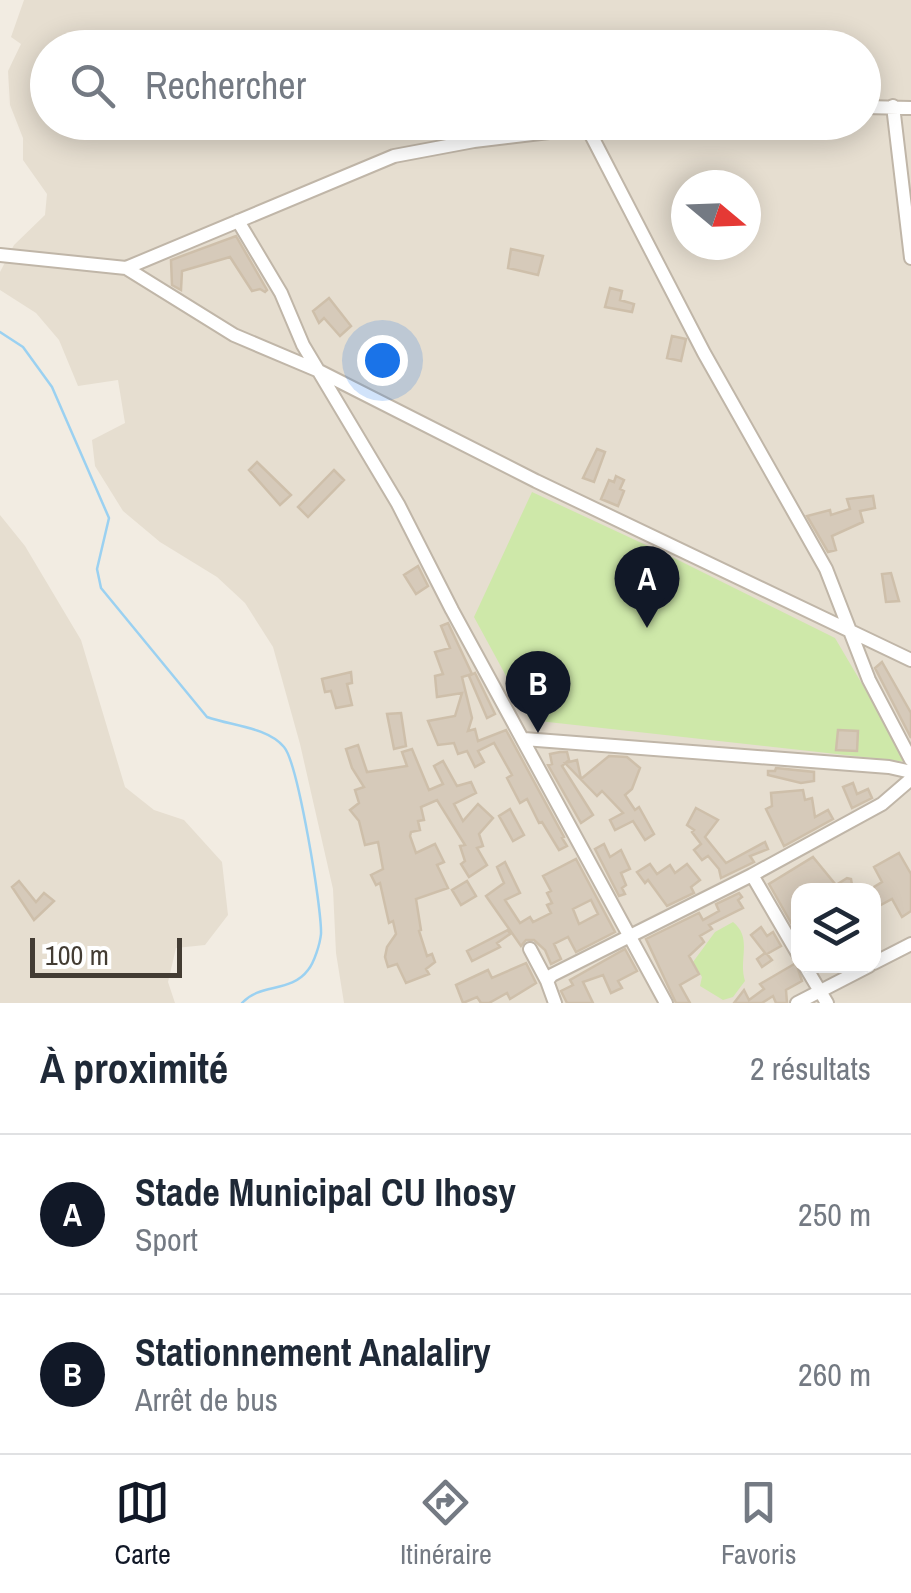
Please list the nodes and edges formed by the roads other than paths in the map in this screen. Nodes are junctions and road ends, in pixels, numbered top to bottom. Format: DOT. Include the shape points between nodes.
graph roads {
  1 [pos="881,106"];
  2 [pos="893,106"];
  3 [pos="911,108"];
  4 [pos="489,140"];
  5 [pos="594,140"];
  6 [pos="238,221"];
  7 [pos="0,255"];
  8 [pos="911,258"];
  9 [pos="126,268"];
  10 [pos="320,371"];
  11 [pos="848,632"];
  12 [pos="911,660"];
  13 [pos="524,739"];
  14 [pos="911,760"];
  15 [pos="911,776"];
  16 [pos="752,875"];
  17 [pos="628,936"];
  18 [pos="791,942"];
  19 [pos="911,944"];
  20 [pos="530,948"];
  21 [pos="881,959"];
  22 [pos="809,973"];
  23 [pos="859,973"];
  24 [pos="547,981"];
  25 [pos="824,997"];
  26 [pos="554,1003"];
  27 [pos="666,1003"];
  28 [pos="797,1003"];
  1 -- 2 [label="street"];
  2 -- 3 [label="street"];
  2 -- 8 [label="street"];
  4 -- 6 [label="street" via="394,156"];
  5 -- 11 [label="street" via="826,569"];
  6 -- 9 [label="street"];
  6 -- 10 [label="street"];
  7 -- 9 [label="street"];
  9 -- 10 [label="street" via="234,336"];
  10 -- 11 [label="street"];
  10 -- 13 [label="street"];
  11 -- 12 [label="street"];
  11 -- 14 [label="street"];
  13 -- 15 [label="street" via="889,767"];
  13 -- 17 [label="street"];
  15 -- 16 [label="street" via="882,804"];
  16 -- 17 [label="street"];
  16 -- 18 [label="street"];
  17 -- 24 [label="street"];
  17 -- 27 [label="street"];
  19 -- 21 [label="street"];
  20 -- 24 [label="street"];
  22 -- 25 [label="street"];
  23 -- 25 [label="street"];
  24 -- 26 [label="street"];
  25 -- 28 [label="street"];
}
